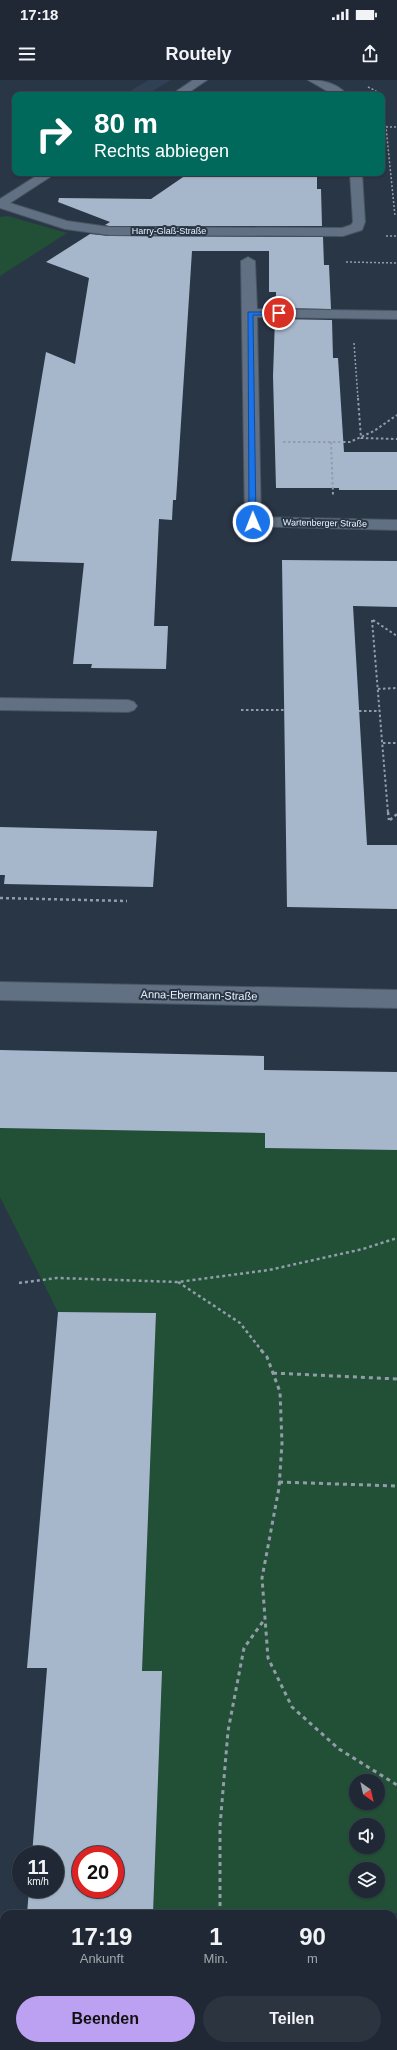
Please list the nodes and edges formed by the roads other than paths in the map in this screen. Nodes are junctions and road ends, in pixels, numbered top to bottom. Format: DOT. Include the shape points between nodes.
graph roads {
  1 [pos="202,80"];
  2 [pos="314,80"];
  3 [pos="182,92"];
  4 [pos="338,92"];
  5 [pos="45,176"];
  6 [pos="356,176"];
  7 [pos="0,204"];
  8 [pos="248,261"];
  9 [pos="250,313"];
  10 [pos="397,315"];
  11 [pos="397,525"];
  12 [pos="0,704"];
  13 [pos="128,706"];
  14 [pos="0,991"];
  15 [pos="397,999"];
  1 -- 3 [label="street"];
  2 -- 4 [label="street"];
  5 -- 7 [label="street"];
  6 -- 7 [label="street, Harry-Glaß-Straße" via="359,222 357,227 343,232 109,231 65,225"];
  8 -- 9 [label="street"];
  9 -- 10 [label="street"];
  9 -- 11 [label="street, Wartenberger Straße" via="253,522"];
  12 -- 13 [label="street"];
  14 -- 15 [label="street, Anna-Ebermann-Straße"];
}
